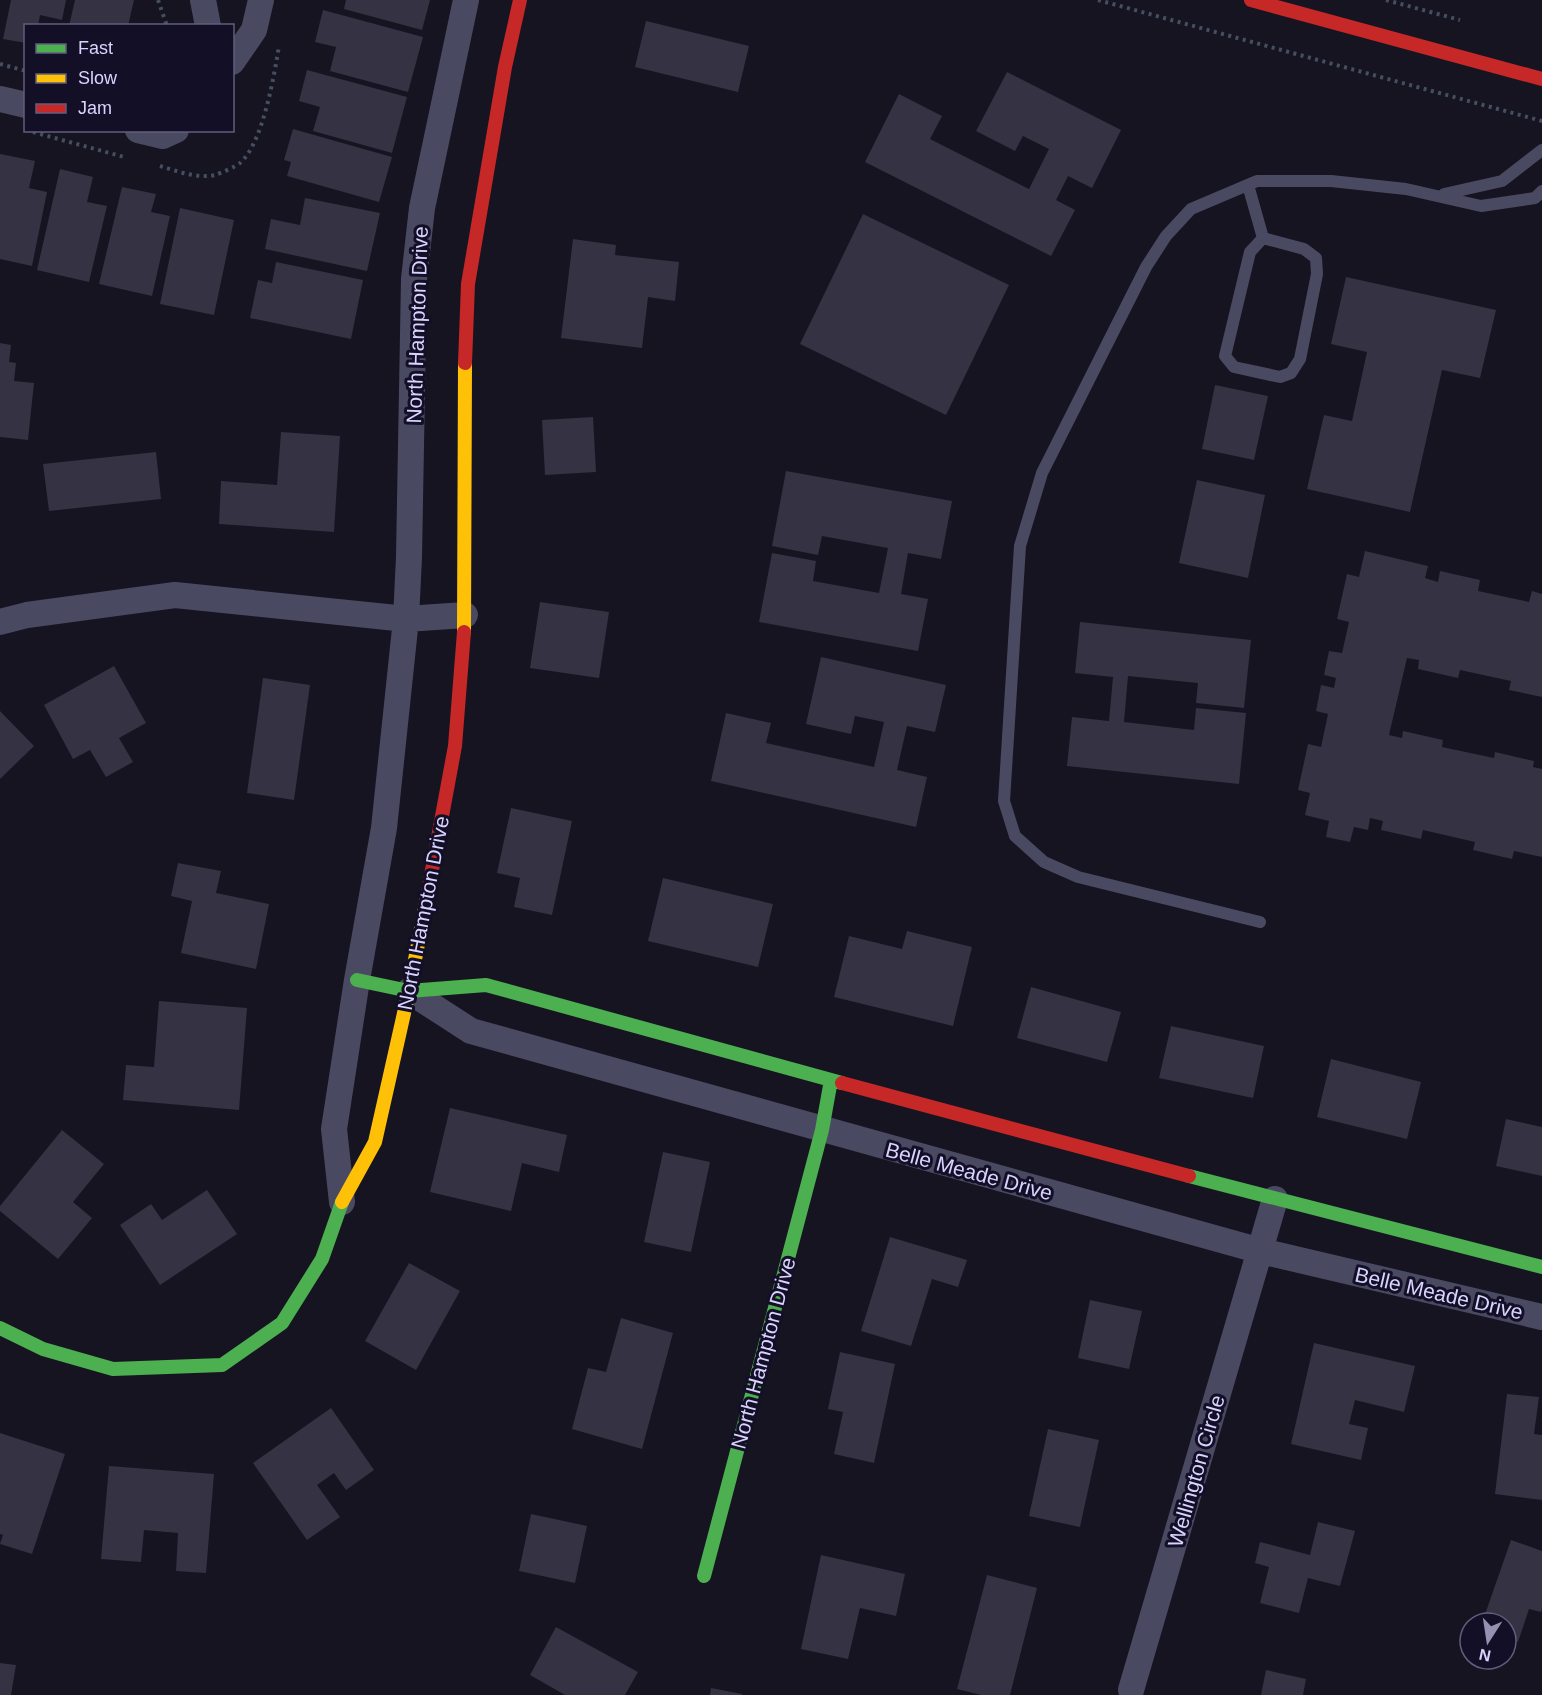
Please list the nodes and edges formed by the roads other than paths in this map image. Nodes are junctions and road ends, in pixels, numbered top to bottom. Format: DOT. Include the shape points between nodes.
graph roads {
  1 [pos="203,0"];
  2 [pos="261,0"];
  3 [pos="466,0"];
  4 [pos="520,0"];
  5 [pos="1251,0"];
  6 [pos="208,24"];
  7 [pos="234,61"];
  8 [pos="1542,79"];
  9 [pos="0,99"];
  10 [pos="24,105"];
  11 [pos="147,132"];
  12 [pos="172,132"];
  13 [pos="1542,150"];
  14 [pos="1248,185"];
  15 [pos="1542,191"];
  16 [pos="1440,195"];
  17 [pos="1263,238"];
  18 [pos="465,615"];
  19 [pos="406,619"];
  20 [pos="0,622"];
  21 [pos="1260,922"];
  22 [pos="357,980"];
  23 [pos="409,991"];
  24 [pos="831,1080"];
  25 [pos="822,1130"];
  26 [pos="1275,1199"];
  27 [pos="342,1202"];
  28 [pos="1261,1251"];
  29 [pos="1542,1268"];
  30 [pos="1542,1317"];
  31 [pos="0,1328"];
  32 [pos="704,1576"];
  33 [pos="1131,1690"];
  1 -- 6 [label="street"];
  2 -- 7 [label="street" via="254,30"];
  3 -- 19 [label="street, North Hampton Drive" via="422,208 414,279"];
  4 -- 18 [label="street, North Hampton Drive" via="468,284"];
  5 -- 8 [label="street"];
  9 -- 10 [label="street"];
  11 -- 12 [label="street" via="164,136"];
  13 -- 16 [label="lane" via="1502,181"];
  14 -- 16 [label="lane" via="1257,180 1331,182"];
  14 -- 17 [label="lane"];
  14 -- 21 [label="lane" via="1191,209 1166,236 1146,267 1042,473 1020,546 1004,801 1016,836 1044,862 1089,880"];
  15 -- 16 [label="lane" via="1535,198 1481,206"];
  17 -- 17 [label="lane" via="1304,249 1316,258 1317,274 1300,359 1291,373 1280,377 1234,367 1225,356 1250,252"];
  18 -- 19 [label="street"];
  18 -- 23 [label="street, North Hampton Drive" via="455,746"];
  19 -- 20 [label="street" via="175,595"];
  19 -- 22 [label="street, North Hampton Drive" via="384,828"];
  22 -- 23 [label="street, Belle Meade Drive"];
  22 -- 27 [label="street, North Hampton Drive" via="334,1129"];
  23 -- 24 [label="street, Belle Meade Drive" via="486,985"];
  23 -- 25 [label="street, Belle Meade Drive" via="471,1031"];
  23 -- 27 [label="street, North Hampton Drive" via="375,1142"];
  24 -- 25 [label="street"];
  24 -- 26 [label="street, Belle Meade Drive"];
  25 -- 28 [label="street, Belle Meade Drive"];
  25 -- 32 [label="street, North Hampton Drive"];
  26 -- 28 [label="street, Wellington Circle"];
  26 -- 29 [label="street, Belle Meade Drive"];
  27 -- 31 [label="street, North Hampton Drive" via="322,1259 282,1323 222,1365 113,1370 43,1349"];
  28 -- 30 [label="street, Belle Meade Drive"];
  28 -- 33 [label="street, Wellington Circle"];
}
